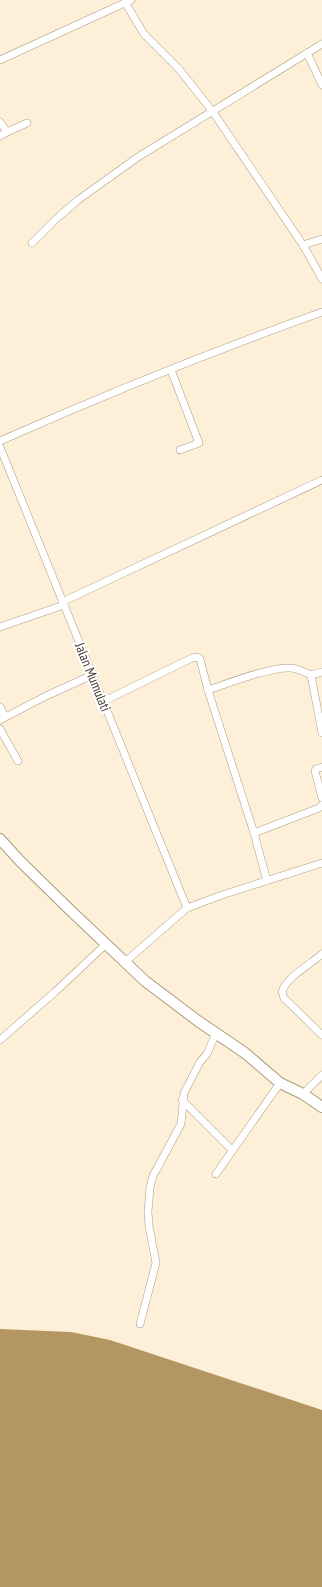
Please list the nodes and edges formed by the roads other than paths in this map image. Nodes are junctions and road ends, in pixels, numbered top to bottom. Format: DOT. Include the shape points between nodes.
graph roads {
  1 [pos="129,2"];
  2 [pos="322,44"];
  3 [pos="307,53"];
  4 [pos="0,60"];
  5 [pos="322,85"];
  6 [pos="213,112"];
  7 [pos="0,122"];
  8 [pos="27,123"];
  9 [pos="3,134"];
  10 [pos="322,239"];
  11 [pos="32,243"];
  12 [pos="303,245"];
  13 [pos="322,279"];
  14 [pos="322,312"];
  15 [pos="171,370"];
  16 [pos="0,441"];
  17 [pos="0,447"];
  18 [pos="180,450"];
  19 [pos="322,480"];
  20 [pos="63,603"];
  21 [pos="0,627"];
  22 [pos="322,672"];
  23 [pos="92,675"];
  24 [pos="311,675"];
  25 [pos="208,690"];
  26 [pos="102,702"];
  27 [pos="0,707"];
  28 [pos="3,719"];
  29 [pos="0,729"];
  30 [pos="322,733"];
  31 [pos="18,761"];
  32 [pos="322,767"];
  33 [pos="322,798"];
  34 [pos="322,805"];
  35 [pos="254,833"];
  36 [pos="0,839"];
  37 [pos="322,863"];
  38 [pos="267,881"];
  39 [pos="187,908"];
  40 [pos="105,944"];
  41 [pos="322,954"];
  42 [pos="125,962"];
  43 [pos="216,1033"];
  44 [pos="322,1035"];
  45 [pos="0,1040"];
  46 [pos="322,1075"];
  47 [pos="280,1083"];
  48 [pos="303,1094"];
  49 [pos="182,1100"];
  50 [pos="322,1107"];
  51 [pos="232,1150"];
  52 [pos="216,1174"];
  53 [pos="140,1324"];
  1 -- 4 [label="street"];
  1 -- 6 [label="street" via="144,34 179,69"];
  2 -- 3 [label="street"];
  3 -- 5 [label="street"];
  3 -- 6 [label="street"];
  6 -- 11 [label="street" via="108,178 72,205"];
  6 -- 12 [label="street"];
  7 -- 9 [label="street"];
  8 -- 9 [label="street"];
  10 -- 12 [label="street"];
  12 -- 13 [label="street"];
  14 -- 15 [label="street"];
  15 -- 16 [label="street"];
  15 -- 18 [label="street" via="199,443"];
  17 -- 20 [label="street, Jalan Mumulati"];
  19 -- 20 [label="street"];
  20 -- 21 [label="street"];
  20 -- 23 [label="street, Jalan Mumulati"];
  22 -- 24 [label="street"];
  23 -- 26 [label="street, Jalan Mumulati"];
  23 -- 28 [label="street"];
  24 -- 25 [label="street" via="292,668 283,668"];
  24 -- 30 [label="street"];
  25 -- 26 [label="street" via="201,661 197,657"];
  25 -- 35 [label="street"];
  26 -- 39 [label="street, Jalan Mumulati"];
  27 -- 28 [label="street"];
  29 -- 31 [label="street"];
  32 -- 33 [label="street" via="315,772"];
  34 -- 35 [label="street"];
  35 -- 38 [label="street"];
  36 -- 40 [label="highway"];
  37 -- 38 [label="street"];
  38 -- 39 [label="street"];
  39 -- 42 [label="street"];
  40 -- 42 [label="highway"];
  40 -- 45 [label="street"];
  41 -- 44 [label="street" via="291,978 284,985 282,992 284,998"];
  42 -- 43 [label="highway" via="145,981"];
  43 -- 47 [label="highway" via="245,1053"];
  43 -- 49 [label="street"];
  46 -- 48 [label="street"];
  47 -- 48 [label="highway"];
  47 -- 51 [label="street"];
  48 -- 50 [label="highway"];
  49 -- 51 [label="street"];
  49 -- 53 [label="street" via="181,1124 154,1172 150,1187 148,1219 156,1263"];
  51 -- 52 [label="street"];
}
